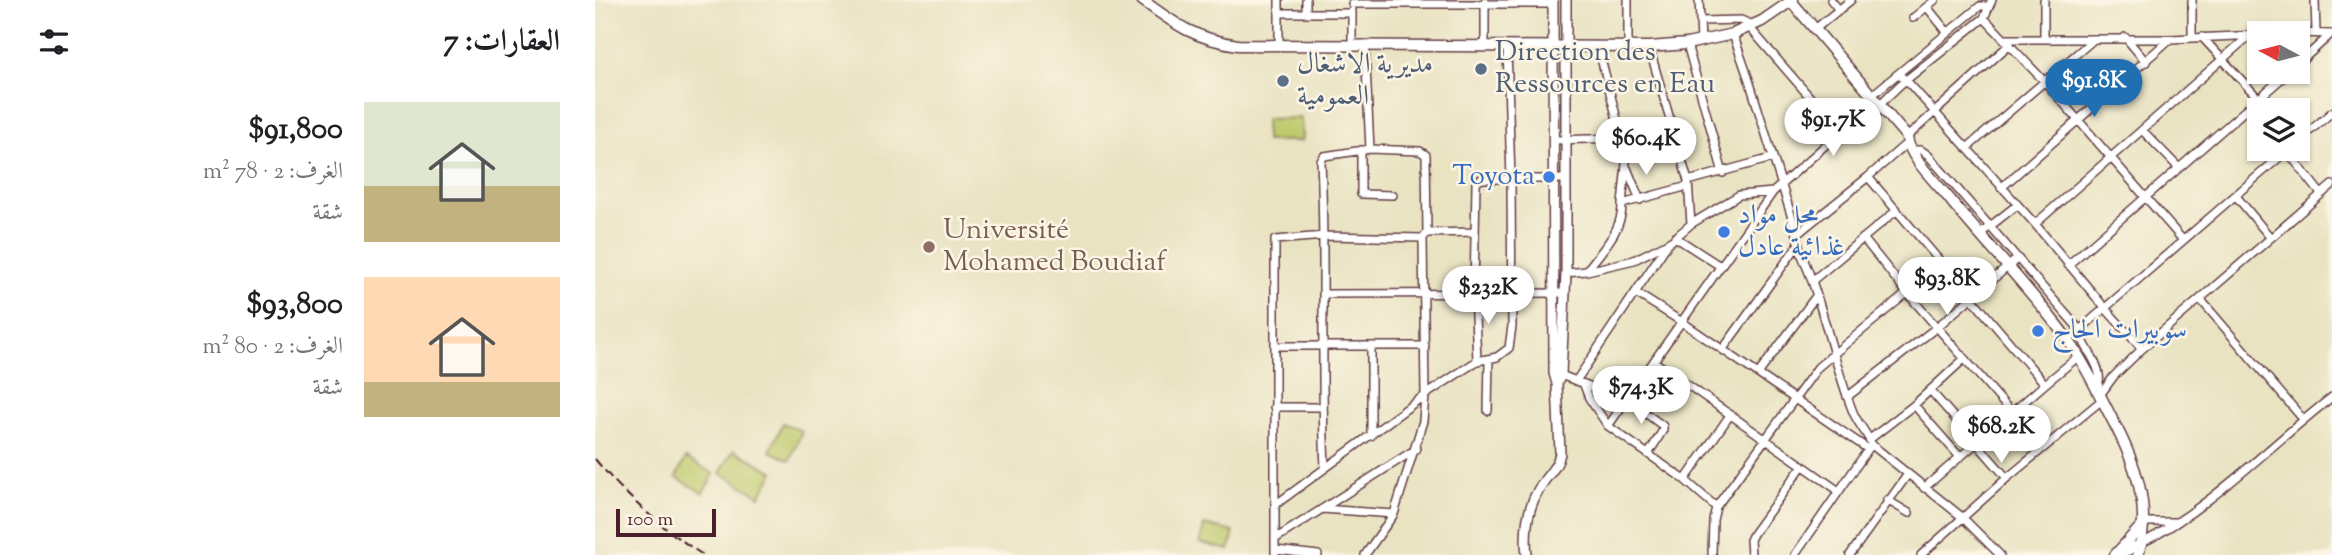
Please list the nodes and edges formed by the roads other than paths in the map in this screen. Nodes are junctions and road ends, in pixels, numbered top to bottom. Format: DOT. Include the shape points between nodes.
graph roads {
  1 [pos="1142,0"];
  2 [pos="1279,0"];
  3 [pos="1306,0"];
  4 [pos="1566,0"];
  5 [pos="1628,0"];
  6 [pos="1699,0"];
  7 [pos="1791,0"];
  8 [pos="1831,0"];
  9 [pos="1851,0"];
  10 [pos="1935,0"];
  11 [pos="2044,0"];
  12 [pos="2192,0"];
  13 [pos="2315,0"];
  14 [pos="1352,2"];
  15 [pos="1485,2"];
  16 [pos="1515,2"];
  17 [pos="1553,2"];
  18 [pos="1991,3"];
  19 [pos="1927,7"];
  20 [pos="1839,10"];
  21 [pos="1279,13"];
  22 [pos="1306,13"];
  23 [pos="1352,13"];
  24 [pos="1913,18"];
  25 [pos="1984,18"];
  26 [pos="1700,21"];
  27 [pos="1752,27"];
  28 [pos="1815,29"];
  29 [pos="1948,33"];
  30 [pos="2310,33"];
  31 [pos="2316,33"];
  32 [pos="1733,34"];
  33 [pos="2331,34"];
  34 [pos="2247,35"];
  35 [pos="2192,36"];
  36 [pos="2125,37"];
  37 [pos="2201,37"];
  38 [pos="2095,38"];
  39 [pos="2170,38"];
  40 [pos="2247,38"];
  41 [pos="2044,39"];
  42 [pos="1701,41"];
  43 [pos="2008,42"];
  44 [pos="1687,44"];
  45 [pos="1553,45"];
  46 [pos="1279,46"];
  47 [pos="1352,46"];
  48 [pos="1365,46"];
  49 [pos="1485,46"];
  50 [pos="1507,46"];
  51 [pos="1566,46"];
  52 [pos="1628,46"];
  53 [pos="1598,47"];
  54 [pos="1649,47"];
  55 [pos="2310,53"];
  56 [pos="2223,59"];
  57 [pos="2146,62"];
  58 [pos="1898,74"];
  59 [pos="1907,81"];
  60 [pos="2044,81"];
  61 [pos="2276,84"];
  62 [pos="1871,96"];
  63 [pos="2258,98"];
  64 [pos="2260,98"];
  65 [pos="1879,105"];
  66 [pos="1866,109"];
  67 [pos="2247,109"];
  68 [pos="1934,112"];
  69 [pos="2332,112"];
  70 [pos="2077,121"];
  71 [pos="1670,125"];
  72 [pos="2143,131"];
  73 [pos="2310,131"];
  74 [pos="1841,133"];
  75 [pos="1622,138"];
  76 [pos="1554,140"];
  77 [pos="1567,140"];
  78 [pos="1908,144"];
  79 [pos="1967,149"];
  80 [pos="1365,150"];
  81 [pos="1772,158"];
  82 [pos="2110,159"];
  83 [pos="2276,161"];
  84 [pos="2296,161"];
  85 [pos="1626,164"];
  86 [pos="2179,167"];
  87 [pos="1723,173"];
  88 [pos="1868,177"];
  89 [pos="1566,179"];
  90 [pos="1511,180"];
  91 [pos="1553,180"];
  92 [pos="1954,183"];
  93 [pos="1688,184"];
  94 [pos="1781,185"];
  95 [pos="2332,185"];
  96 [pos="2001,188"];
  97 [pos="1755,192"];
  98 [pos="1773,192"];
  99 [pos="1944,192"];
  100 [pos="2321,194"];
  101 [pos="1393,195"];
  102 [pos="2236,196"];
  103 [pos="2145,198"];
  104 [pos="1640,200"];
  105 [pos="1767,202"];
  106 [pos="1622,204"];
  107 [pos="2017,205"];
  108 [pos="1897,210"];
  109 [pos="1691,224"];
  110 [pos="2035,224"];
  111 [pos="1991,227"];
  112 [pos="1475,232"];
  113 [pos="1797,234"];
  114 [pos="1979,235"];
  115 [pos="1325,236"];
  116 [pos="1425,236"];
  117 [pos="2270,237"];
  118 [pos="1863,238"];
  119 [pos="1673,239"];
  120 [pos="2182,239"];
  121 [pos="1798,245"];
  122 [pos="2018,258"];
  123 [pos="2068,265"];
  124 [pos="1720,266"];
  125 [pos="2007,268"];
  126 [pos="1587,271"];
  127 [pos="2030,272"];
  128 [pos="1566,273"];
  129 [pos="2018,279"];
  130 [pos="1812,281"];
  131 [pos="1425,293"];
  132 [pos="1474,293"];
  133 [pos="1636,293"];
  134 [pos="1907,293"];
  135 [pos="1324,294"];
  136 [pos="1510,294"];
  137 [pos="1560,294"];
  138 [pos="1816,296"];
  139 [pos="1970,298"];
  140 [pos="2201,300"];
  141 [pos="2105,308"];
  142 [pos="1682,322"];
  143 [pos="1937,327"];
  144 [pos="2079,329"];
  145 [pos="2068,340"];
  146 [pos="1275,346"];
  147 [pos="1324,346"];
  148 [pos="1371,346"];
  149 [pos="1425,346"];
  150 [pos="1723,349"];
  151 [pos="2143,349"];
  152 [pos="1832,354"];
  153 [pos="2079,356"];
  154 [pos="1489,359"];
  155 [pos="1964,359"];
  156 [pos="1477,361"];
  157 [pos="1655,362"];
  158 [pos="1758,374"];
  159 [pos="1557,377"];
  160 [pos="1576,381"];
  161 [pos="2045,384"];
  162 [pos="1584,385"];
  163 [pos="1930,390"];
  164 [pos="1425,395"];
  165 [pos="2100,395"];
  166 [pos="1847,397"];
  167 [pos="2332,397"];
  168 [pos="1794,400"];
  169 [pos="1626,401"];
  170 [pos="1914,405"];
  171 [pos="1275,407"];
  172 [pos="1322,407"];
  173 [pos="1488,411"];
  174 [pos="2012,413"];
  175 [pos="1730,415"];
  176 [pos="2303,419"];
  177 [pos="1608,426"];
  178 [pos="1371,436"];
  179 [pos="1765,440"];
  180 [pos="1870,444"];
  181 [pos="1976,444"];
  182 [pos="1416,449"];
  183 [pos="1649,453"];
  184 [pos="1959,456"];
  185 [pos="1803,465"];
  186 [pos="1325,468"];
  187 [pos="1908,474"];
  188 [pos="2007,478"];
  189 [pos="1685,480"];
  190 [pos="1924,488"];
  191 [pos="1839,491"];
  192 [pos="1887,500"];
  193 [pos="1275,505"];
  194 [pos="1716,507"];
  195 [pos="1321,509"];
  196 [pos="1909,513"];
  197 [pos="1394,514"];
  198 [pos="1962,517"];
  199 [pos="2145,522"];
  200 [pos="2177,522"];
  201 [pos="1275,539"];
  202 [pos="2141,543"];
  203 [pos="1276,553"];
  204 [pos="1318,555"];
  205 [pos="1365,555"];
  206 [pos="1527,555"];
  207 [pos="1712,555"];
  208 [pos="1751,555"];
  209 [pos="1795,555"];
  210 [pos="1850,555"];
  211 [pos="1921,555"];
  212 [pos="2000,555"];
  213 [pos="2117,555"];
  214 [pos="2138,555"];
  1 -- 46 [label="main road" via="1196,36 1238,45"];
  2 -- 21 [label="street"];
  3 -- 22 [label="street"];
  4 -- 51 [label="street"];
  5 -- 52 [label="street"];
  6 -- 26 [label="street"];
  7 -- 27 [label="main road"];
  7 -- 28 [label="main road"];
  8 -- 20 [label="street"];
  9 -- 20 [label="street"];
  10 -- 19 [label="street"];
  11 -- 41 [label="street"];
  12 -- 35 [label="street"];
  13 -- 31 [label="street"];
  14 -- 15 [label="street"];
  14 -- 23 [label="street"];
  15 -- 16 [label="street"];
  15 -- 49 [label="street"];
  16 -- 17 [label="street"];
  17 -- 45 [label="street"];
  18 -- 25 [label="street"];
  18 -- 29 [label="street" via="1980,6"];
  19 -- 24 [label="street"];
  19 -- 29 [label="street"];
  20 -- 28 [label="street"];
  21 -- 22 [label="street"];
  21 -- 46 [label="street"];
  22 -- 23 [label="street"];
  23 -- 47 [label="street"];
  25 -- 43 [label="street"];
  25 -- 59 [label="street"];
  26 -- 27 [label="street" via="1741,20"];
  26 -- 42 [label="street"];
  27 -- 32 [label="main road"];
  27 -- 74 [label="street"];
  28 -- 62 [label="main road"];
  29 -- 58 [label="street"];
  30 -- 31 [label="street"];
  31 -- 33 [label="street"];
  32 -- 42 [label="main road"];
  32 -- 81 [label="street"];
  33 -- 55 [label="street"];
  34 -- 37 [label="street"];
  35 -- 37 [label="street"];
  35 -- 39 [label="street"];
  36 -- 38 [label="street"];
  36 -- 39 [label="street"];
  36 -- 57 [label="street"];
  37 -- 56 [label="street"];
  38 -- 41 [label="street"];
  38 -- 60 [label="street"];
  39 -- 57 [label="street"];
  40 -- 56 [label="street"];
  41 -- 43 [label="street"];
  42 -- 44 [label="main road"];
  43 -- 60 [label="street"];
  43 -- 68 [label="street"];
  44 -- 54 [label="main road"];
  44 -- 87 [label="street"];
  45 -- 50 [label="main road"];
  45 -- 51 [label="main road"];
  45 -- 76 [label="street"];
  46 -- 47 [label="main road"];
  47 -- 48 [label="main road"];
  48 -- 49 [label="main road"];
  48 -- 80 [label="street"];
  49 -- 50 [label="main road"];
  50 -- 90 [label="street"];
  51 -- 53 [label="main road"];
  51 -- 77 [label="street"];
  52 -- 53 [label="main road"];
  52 -- 54 [label="main road"];
  53 -- 75 [label="street"];
  54 -- 71 [label="street"];
  56 -- 63 [label="street"];
  56 -- 72 [label="street"];
  57 -- 70 [label="street"];
  58 -- 59 [label="street"];
  58 -- 62 [label="street"];
  59 -- 65 [label="street"];
  59 -- 68 [label="street"];
  60 -- 70 [label="street"];
  60 -- 79 [label="street"];
  61 -- 64 [label="street"];
  62 -- 65 [label="main road"];
  62 -- 66 [label="street"];
  65 -- 66 [label="street"];
  65 -- 78 [label="main road"];
  66 -- 74 [label="street"];
  67 -- 86 [label="street"];
  68 -- 78 [label="street"];
  68 -- 79 [label="street"];
  69 -- 73 [label="street"];
  70 -- 82 [label="street"];
  70 -- 96 [label="street"];
  71 -- 75 [label="street"];
  71 -- 93 [label="street"];
  72 -- 82 [label="street"];
  72 -- 86 [label="street"];
  74 -- 94 [label="street"];
  75 -- 77 [label="street"];
  75 -- 85 [label="street"];
  76 -- 77 [label="street"];
  76 -- 91 [label="street"];
  77 -- 89 [label="street"];
  78 -- 88 [label="street"];
  78 -- 92 [label="street" via="1929,155"];
  78 -- 99 [label="main road"];
  79 -- 96 [label="street"];
  80 -- 101 [label="street" via="1361,194"];
  80 -- 115 [label="street" via="1322,157"];
  80 -- 116 [label="street" via="1426,155"];
  81 -- 87 [label="street"];
  81 -- 94 [label="street"];
  82 -- 103 [label="street"];
  82 -- 110 [label="street"];
  83 -- 102 [label="street"];
  84 -- 100 [label="street"];
  85 -- 104 [label="street"];
  85 -- 106 [label="street"];
  86 -- 103 [label="street"];
  87 -- 93 [label="street"];
  88 -- 108 [label="street"];
  88 -- 113 [label="street"];
  89 -- 91 [label="street"];
  89 -- 128 [label="street"];
  90 -- 91 [label="street"];
  90 -- 112 [label="street" via="1478,180"];
  90 -- 136 [label="street"];
  91 -- 137 [label="street"];
  92 -- 99 [label="street"];
  92 -- 111 [label="street"];
  93 -- 104 [label="street"];
  93 -- 109 [label="street"];
  94 -- 98 [label="street"];
  94 -- 113 [label="street"];
  95 -- 100 [label="street"];
  96 -- 107 [label="street"];
  97 -- 98 [label="street"];
  97 -- 105 [label="street"];
  97 -- 109 [label="street" via="1739,195"];
  98 -- 105 [label="street"];
  99 -- 114 [label="main road"];
  100 -- 117 [label="street"];
  102 -- 117 [label="street"];
  102 -- 120 [label="street"];
  103 -- 120 [label="street"];
  103 -- 123 [label="street"];
  104 -- 106 [label="street"];
  105 -- 124 [label="street"];
  106 -- 126 [label="street" via="1619,227"];
  107 -- 110 [label="street"];
  107 -- 111 [label="street"];
  108 -- 118 [label="street"];
  108 -- 139 [label="street"];
  109 -- 119 [label="street"];
  110 -- 123 [label="street"];
  111 -- 114 [label="street"];
  111 -- 122 [label="street"];
  112 -- 116 [label="street"];
  112 -- 132 [label="street"];
  113 -- 121 [label="street"];
  114 -- 125 [label="main road"];
  115 -- 116 [label="street"];
  115 -- 135 [label="street"];
  115 -- 146 [label="street" via="1275,240"];
  116 -- 131 [label="street"];
  117 -- 140 [label="street"];
  118 -- 130 [label="street"];
  118 -- 134 [label="street"];
  119 -- 124 [label="street"];
  119 -- 126 [label="street" via="1634,260"];
  119 -- 133 [label="street"];
  120 -- 141 [label="street"];
  121 -- 130 [label="street"];
  121 -- 150 [label="street"];
  122 -- 125 [label="street"];
  122 -- 127 [label="street"];
  123 -- 141 [label="street"];
  124 -- 142 [label="street"];
  125 -- 129 [label="main road"];
  125 -- 139 [label="street"];
  126 -- 128 [label="street"];
  127 -- 129 [label="street"];
  127 -- 144 [label="street"];
  128 -- 137 [label="street"];
  129 -- 145 [label="main road"];
  130 -- 138 [label="street"];
  131 -- 132 [label="street"];
  131 -- 135 [label="street"];
  131 -- 149 [label="street"];
  132 -- 136 [label="street"];
  132 -- 156 [label="street"];
  133 -- 142 [label="street"];
  133 -- 160 [label="street"];
  134 -- 143 [label="street"];
  134 -- 152 [label="street"];
  135 -- 147 [label="street"];
  136 -- 137 [label="street"];
  136 -- 154 [label="street" via="1509,348"];
  137 -- 159 [label="street"];
  138 -- 152 [label="street"];
  138 -- 158 [label="street"];
  139 -- 143 [label="street"];
  139 -- 161 [label="street"];
  140 -- 151 [label="street"];
  140 -- 176 [label="street"];
  141 -- 144 [label="street"];
  141 -- 151 [label="street"];
  142 -- 150 [label="street"];
  142 -- 157 [label="street"];
  143 -- 155 [label="street"];
  143 -- 166 [label="street"];
  144 -- 145 [label="street"];
  144 -- 165 [label="street" via="2099,370"];
  145 -- 153 [label="main road"];
  146 -- 147 [label="street"];
  146 -- 171 [label="street"];
  147 -- 148 [label="street"];
  147 -- 172 [label="street"];
  148 -- 149 [label="street"];
  148 -- 178 [label="street"];
  149 -- 164 [label="street"];
  150 -- 158 [label="street"];
  151 -- 165 [label="street"];
  152 -- 166 [label="street"];
  152 -- 168 [label="street"];
  153 -- 161 [label="street"];
  153 -- 165 [label="main road"];
  154 -- 156 [label="street"];
  154 -- 173 [label="street"];
  155 -- 163 [label="street"];
  155 -- 174 [label="street"];
  156 -- 164 [label="street"];
  157 -- 169 [label="street"];
  157 -- 175 [label="street"];
  158 -- 168 [label="street"];
  159 -- 160 [label="street"];
  159 -- 206 [label="street" via="1558,462 1527,515"];
  160 -- 162 [label="street"];
  161 -- 174 [label="street"];
  162 -- 169 [label="street"];
  162 -- 177 [label="street"];
  163 -- 170 [label="street"];
  163 -- 181 [label="street"];
  164 -- 178 [label="street"];
  164 -- 182 [label="street"];
  165 -- 188 [label="street"];
  165 -- 199 [label="main road" via="2135,470"];
  166 -- 180 [label="street"];
  167 -- 176 [label="street"];
  168 -- 179 [label="street"];
  168 -- 180 [label="street"];
  169 -- 177 [label="street"];
  169 -- 183 [label="street" via="1663,426"];
  170 -- 180 [label="street"];
  170 -- 184 [label="street"];
  171 -- 172 [label="street"];
  171 -- 193 [label="street"];
  172 -- 186 [label="street"];
  174 -- 181 [label="street"];
  175 -- 179 [label="street"];
  175 -- 189 [label="street"];
  176 -- 200 [label="street"];
  177 -- 183 [label="street"];
  178 -- 186 [label="street"];
  179 -- 185 [label="street"];
  179 -- 194 [label="street"];
  180 -- 187 [label="street"];
  180 -- 191 [label="street"];
  181 -- 184 [label="street"];
  181 -- 188 [label="street"];
  182 -- 195 [label="street"];
  182 -- 197 [label="street"];
  183 -- 189 [label="street"];
  184 -- 190 [label="street"];
  185 -- 191 [label="street"];
  185 -- 208 [label="street" via="1753,534"];
  186 -- 193 [label="street"];
  187 -- 190 [label="street"];
  187 -- 192 [label="street"];
  188 -- 198 [label="street"];
  189 -- 194 [label="street"];
  190 -- 198 [label="street"];
  191 -- 209 [label="street"];
  192 -- 196 [label="street"];
  192 -- 210 [label="street"];
  193 -- 201 [label="street"];
  194 -- 207 [label="street"];
  195 -- 197 [label="street"];
  195 -- 201 [label="street"];
  197 -- 205 [label="street"];
  198 -- 211 [label="street"];
  198 -- 212 [label="street"];
  199 -- 200 [label="street"];
  199 -- 202 [label="main road"];
  199 -- 213 [label="main road"];
  200 -- 202 [label="street"];
  201 -- 203 [label="street"];
  202 -- 213 [label="street"];
  202 -- 214 [label="main road"];
  203 -- 204 [label="street"];
}
